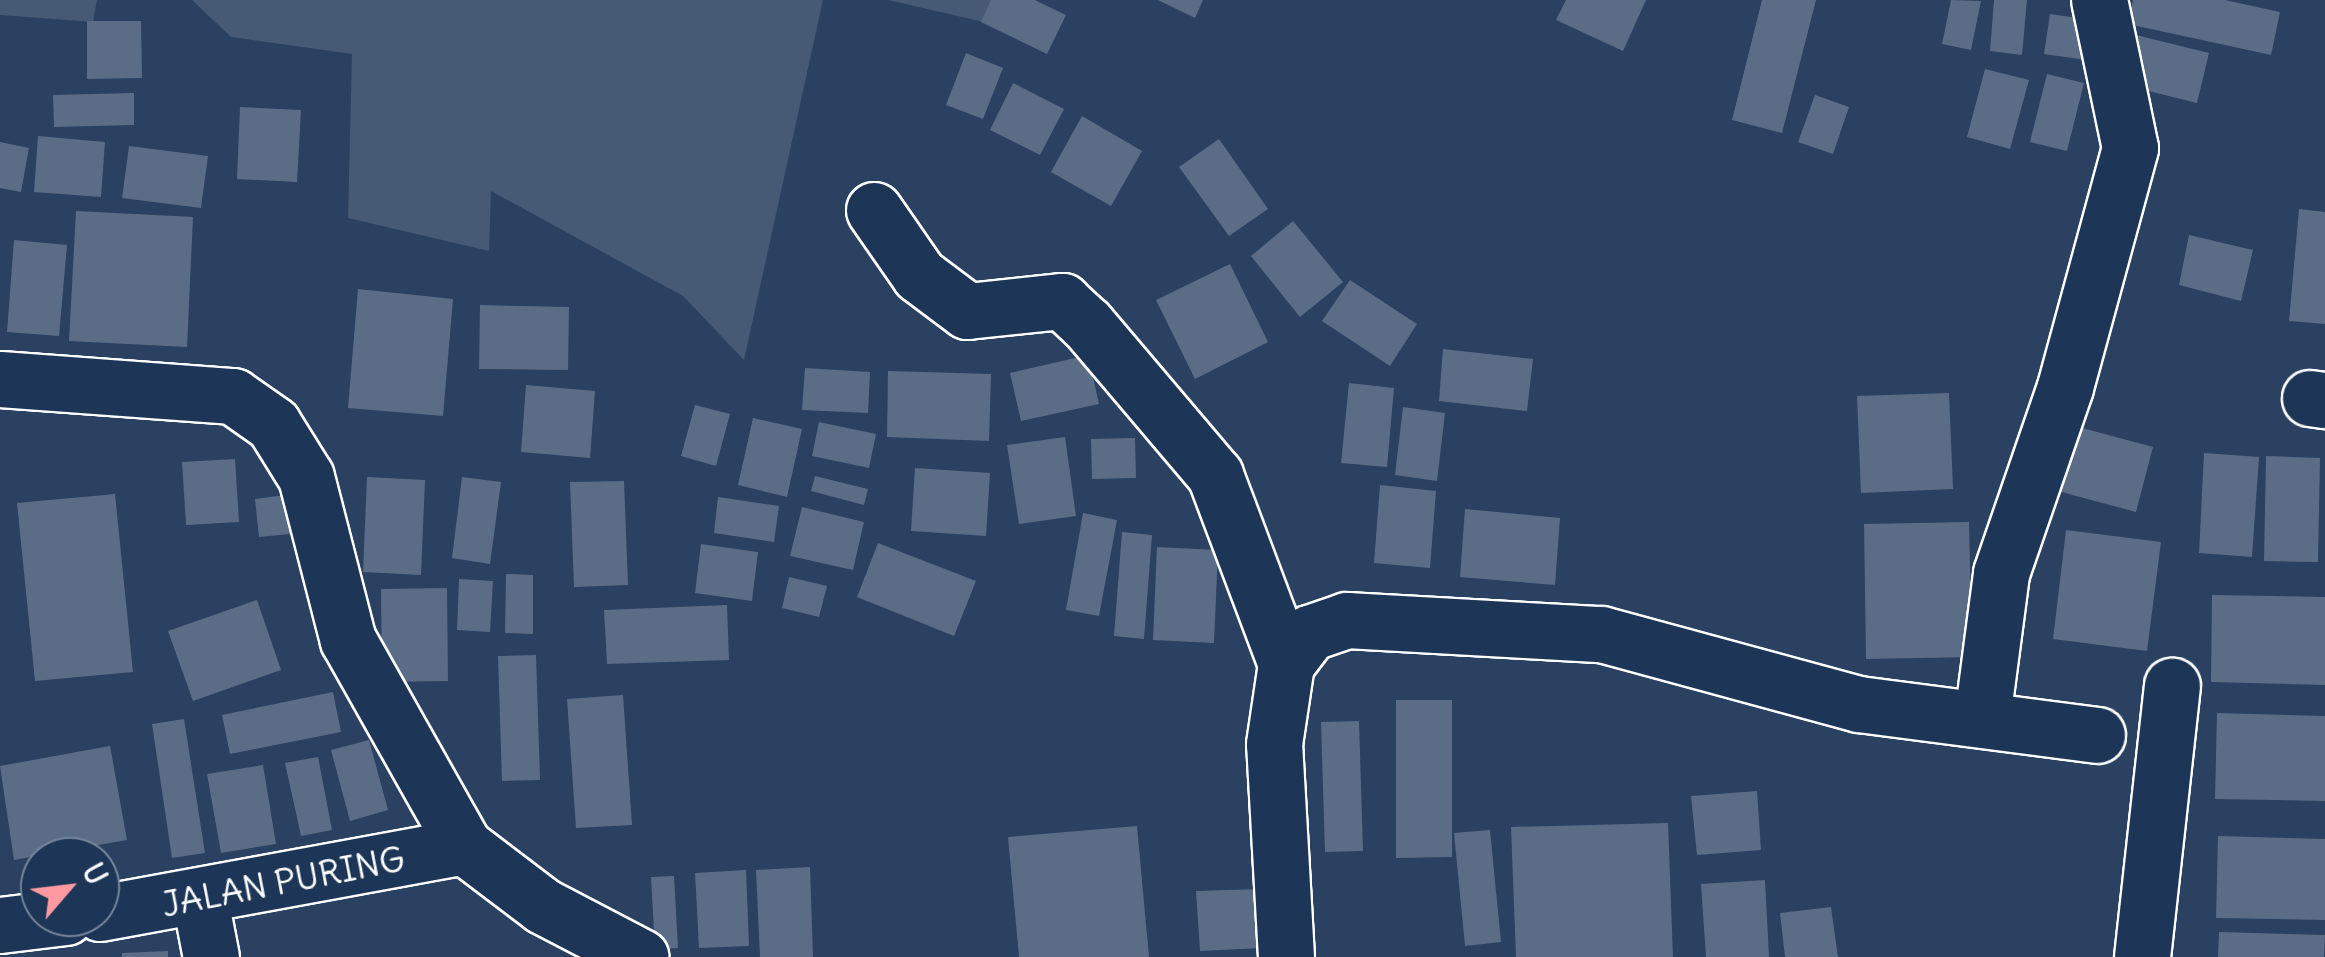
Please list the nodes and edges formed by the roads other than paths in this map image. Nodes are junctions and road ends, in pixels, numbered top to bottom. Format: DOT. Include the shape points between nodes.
graph roads {
  1 [pos="2099,0"];
  2 [pos="874,210"];
  3 [pos="0,379"];
  4 [pos="1286,664"];
  5 [pos="2172,686"];
  6 [pos="1982,718"];
  7 [pos="2098,735"];
  8 [pos="464,846"];
  9 [pos="200,900"];
  10 [pos="120,910"];
  11 [pos="210,957"];
  12 [pos="641,957"];
  13 [pos="1286,957"];
  14 [pos="2142,957"];
  1 -- 6 [label="street" via="2130,148 2066,388 2001,574"];
  2 -- 4 [label="street" via="919,276 967,311 1062,302 1087,324 1215,475"];
  3 -- 8 [label="street" via="233,396 273,424 306,477 348,640"];
  4 -- 6 [label="street" via="1309,633 1346,620 1601,634 1859,704"];
  4 -- 13 [label="street" via="1274,744"];
  5 -- 14 [label="street"];
  6 -- 7 [label="street"];
  8 -- 9 [label="street, JALAN PURING"];
  8 -- 12 [label="street" via="543,906"];
  9 -- 10 [label="street, JALAN PURING"];
  9 -- 11 [label="street"];
}
